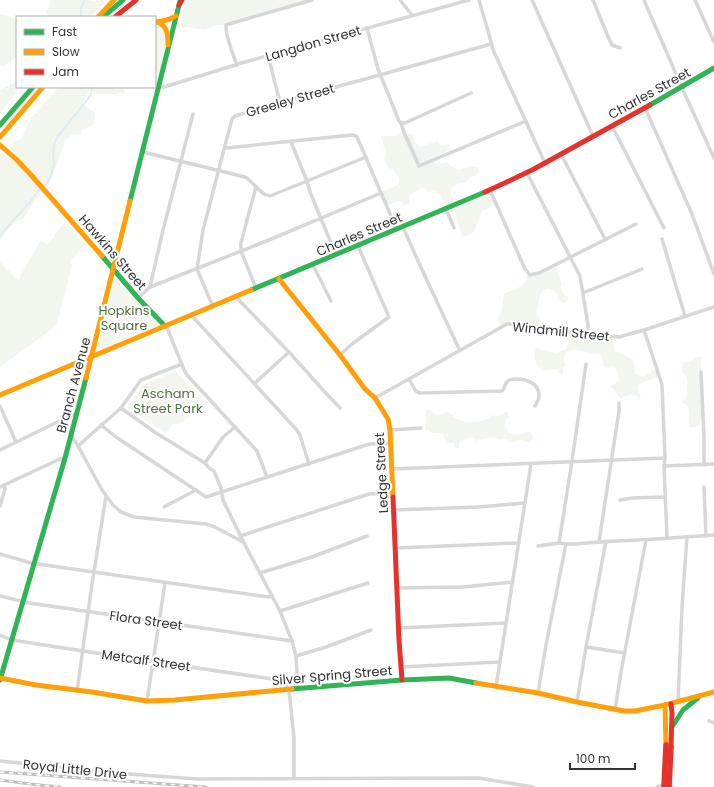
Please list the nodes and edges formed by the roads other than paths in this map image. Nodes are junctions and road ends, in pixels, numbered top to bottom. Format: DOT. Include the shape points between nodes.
graph roads {
  1 [pos="114,0"];
  2 [pos="123,0"];
  3 [pos="136,0"];
  4 [pos="312,0"];
  5 [pos="400,0"];
  6 [pos="452,0"];
  7 [pos="469,0"];
  8 [pos="479,0"];
  9 [pos="532,0"];
  10 [pos="593,0"];
  11 [pos="644,0"];
  12 [pos="696,0"];
  13 [pos="180,2"];
  14 [pos="453,5"];
  15 [pos="412,15"];
  16 [pos="99,16"];
  17 [pos="104,16"];
  18 [pos="116,16"];
  19 [pos="176,16"];
  20 [pos="156,22"];
  21 [pos="367,28"];
  22 [pos="714,42"];
  23 [pos="491,44"];
  24 [pos="168,45"];
  25 [pos="620,48"];
  26 [pos="268,56"];
  27 [pos="237,65"];
  28 [pos="714,68"];
  29 [pos="380,75"];
  30 [pos="158,87"];
  31 [pos="32,88"];
  32 [pos="43,88"];
  33 [pos="682,88"];
  34 [pos="471,93"];
  35 [pos="280,102"];
  36 [pos="645,108"];
  37 [pos="192,114"];
  38 [pos="526,121"];
  39 [pos="401,123"];
  40 [pos="0,125"];
  41 [pos="612,126"];
  42 [pos="593,136"];
  43 [pos="0,137"];
  44 [pos="291,142"];
  45 [pos="0,145"];
  46 [pos="226,148"];
  47 [pos="143,151"];
  48 [pos="561,154"];
  49 [pos="366,156"];
  50 [pos="714,158"];
  51 [pos="181,161"];
  52 [pos="545,162"];
  53 [pos="219,171"];
  54 [pos="527,173"];
  55 [pos="307,181"];
  56 [pos="256,187"];
  57 [pos="490,190"];
  58 [pos="381,193"];
  59 [pos="446,209"];
  60 [pos="321,218"];
  61 [pos="636,224"];
  62 [pos="400,228"];
  63 [pos="454,228"];
  64 [pos="664,228"];
  65 [pos="605,239"];
  66 [pos="662,240"];
  67 [pos="358,246"];
  68 [pos="241,251"];
  69 [pos="336,255"];
  70 [pos="570,257"];
  71 [pos="313,265"];
  72 [pos="114,269"];
  73 [pos="197,269"];
  74 [pos="642,269"];
  75 [pos="714,274"];
  76 [pos="279,279"];
  77 [pos="150,287"];
  78 [pos="256,288"];
  79 [pos="583,293"];
  80 [pos="236,297"];
  81 [pos="138,298"];
  82 [pos="331,301"];
  83 [pos="213,307"];
  84 [pos="714,307"];
  85 [pos="192,316"];
  86 [pos="685,316"];
  87 [pos="165,326"];
  88 [pos="644,330"];
  89 [pos="588,334"];
  90 [pos="460,351"];
  91 [pos="289,352"];
  92 [pos="340,355"];
  93 [pos="92,357"];
  94 [pos="182,364"];
  95 [pos="586,364"];
  96 [pos="701,372"];
  97 [pos="409,379"];
  98 [pos="255,383"];
  99 [pos="0,395"];
  100 [pos="375,398"];
  101 [pos="619,403"];
  102 [pos="0,406"];
  103 [pos="535,406"];
  104 [pos="120,408"];
  105 [pos="340,408"];
  106 [pos="76,414"];
  107 [pos="102,425"];
  108 [pos="235,427"];
  109 [pos="421,428"];
  110 [pos="390,430"];
  111 [pos="71,435"];
  112 [pos="16,442"];
  113 [pos="391,443"];
  114 [pos="78,446"];
  115 [pos="0,450"];
  116 [pos="64,458"];
  117 [pos="665,458"];
  118 [pos="612,460"];
  119 [pos="572,461"];
  120 [pos="205,463"];
  121 [pos="309,464"];
  122 [pos="531,464"];
  123 [pos="714,464"];
  124 [pos="704,465"];
  125 [pos="664,466"];
  126 [pos="392,469"];
  127 [pos="267,477"];
  128 [pos="4,485"];
  129 [pos="0,487"];
  130 [pos="704,487"];
  131 [pos="196,490"];
  132 [pos="221,492"];
  133 [pos="393,493"];
  134 [pos="106,496"];
  135 [pos="665,497"];
  136 [pos="620,500"];
  137 [pos="525,503"];
  138 [pos="0,506"];
  139 [pos="164,507"];
  140 [pos="393,510"];
  141 [pos="714,535"];
  142 [pos="240,536"];
  143 [pos="367,536"];
  144 [pos="706,536"];
  145 [pos="687,537"];
  146 [pos="667,538"];
  147 [pos="646,540"];
  148 [pos="606,541"];
  149 [pos="599,542"];
  150 [pos="244,543"];
  151 [pos="519,543"];
  152 [pos="559,543"];
  153 [pos="566,544"];
  154 [pos="538,546"];
  155 [pos="395,548"];
  156 [pos="0,554"];
  157 [pos="34,564"];
  158 [pos="94,572"];
  159 [pos="260,574"];
  160 [pos="368,582"];
  161 [pos="513,582"];
  162 [pos="165,583"];
  163 [pos="397,588"];
  164 [pos="0,596"];
  165 [pos="272,596"];
  166 [pos="23,602"];
  167 [pos="280,611"];
  168 [pos="88,612"];
  169 [pos="160,622"];
  170 [pos="506,623"];
  171 [pos="399,628"];
  172 [pos="371,630"];
  173 [pos="0,635"];
  174 [pos="12,640"];
  175 [pos="292,641"];
  176 [pos="586,647"];
  177 [pos="83,651"];
  178 [pos="625,653"];
  179 [pos="296,656"];
  180 [pos="153,661"];
  181 [pos="500,662"];
  182 [pos="400,667"];
  183 [pos="0,679"];
  184 [pos="402,680"];
  185 [pos="496,687"];
  186 [pos="298,689"];
  187 [pos="289,690"];
  188 [pos="78,691"];
  189 [pos="714,692"];
  190 [pos="538,693"];
  191 [pos="701,695"];
  192 [pos="147,701"];
  193 [pos="577,702"];
  194 [pos="678,702"];
  195 [pos="668,704"];
  196 [pos="615,710"];
  197 [pos="709,721"];
  198 [pos="714,723"];
  199 [pos="672,727"];
  200 [pos="669,746"];
  201 [pos="0,761"];
  202 [pos="294,778"];
  203 [pos="533,787"];
  204 [pos="657,787"];
  205 [pos="664,787"];
  206 [pos="671,787"];
  1 -- 16 [label="main road"];
  2 -- 17 [label="main road"];
  3 -- 18 [label="main road"];
  4 -- 27 [label="street" via="225,26"];
  5 -- 15 [label="street"];
  6 -- 14 [label="street"];
  7 -- 14 [label="street, Langdon Street"];
  8 -- 23 [label="street"];
  9 -- 42 [label="street"];
  10 -- 25 [label="street" via="612,45"];
  11 -- 33 [label="street"];
  12 -- 22 [label="street"];
  13 -- 19 [label="main road, Branch Avenue"];
  14 -- 15 [label="street, Langdon Street"];
  15 -- 21 [label="street, Langdon Street"];
  19 -- 20 [label="main road"];
  19 -- 24 [label="main road, Branch Avenue"];
  20 -- 24 [label="main road" via="166,27"];
  21 -- 26 [label="street, Langdon Street"];
  21 -- 29 [label="street"];
  23 -- 29 [label="street, Greeley Street"];
  23 -- 38 [label="street"];
  24 -- 30 [label="main road, Branch Avenue"];
  26 -- 27 [label="street, Langdon Street"];
  26 -- 35 [label="street"];
  27 -- 30 [label="street, Langdon Street"];
  28 -- 33 [label="main road, Charles Street"];
  29 -- 35 [label="street, Greeley Street"];
  29 -- 39 [label="street"];
  30 -- 47 [label="main road, Branch Avenue"];
  31 -- 40 [label="main road"];
  32 -- 43 [label="main road"];
  33 -- 36 [label="main road, Charles Street"];
  33 -- 50 [label="street"];
  34 -- 39 [label="street"];
  35 -- 46 [label="street, Greeley Street" via="235,116 232,119"];
  36 -- 41 [label="main road, Charles Street"];
  36 -- 75 [label="street" via="692,214"];
  37 -- 51 [label="street"];
  38 -- 39 [label="street" via="419,166"];
  38 -- 52 [label="street"];
  41 -- 42 [label="main road, Charles Street"];
  41 -- 64 [label="street"];
  42 -- 48 [label="main road, Charles Street"];
  44 -- 46 [label="street"];
  44 -- 49 [label="street" via="352,135 356,136"];
  44 -- 55 [label="street"];
  45 -- 72 [label="main road, Hawkins Street" via="22,164"];
  46 -- 53 [label="street, Greeley Street"];
  47 -- 51 [label="street"];
  47 -- 72 [label="main road, Branch Avenue"];
  48 -- 52 [label="main road, Charles Street"];
  48 -- 65 [label="street"];
  49 -- 55 [label="street"];
  49 -- 58 [label="street"];
  51 -- 53 [label="street"];
  51 -- 77 [label="street"];
  52 -- 54 [label="main road, Charles Street"];
  53 -- 56 [label="street" via="245,177"];
  53 -- 73 [label="street, Greeley Street" via="203,230"];
  54 -- 57 [label="main road, Charles Street"];
  54 -- 70 [label="street"];
  55 -- 56 [label="street" via="270,196 263,194"];
  55 -- 60 [label="street"];
  56 -- 68 [label="street"];
  57 -- 59 [label="main road, Charles Street"];
  57 -- 70 [label="street" via="530,275"];
  58 -- 60 [label="street"];
  58 -- 62 [label="street"];
  59 -- 62 [label="main road, Charles Street"];
  59 -- 63 [label="street"];
  60 -- 68 [label="street"];
  60 -- 69 [label="street"];
  61 -- 65 [label="street"];
  62 -- 67 [label="main road, Charles Street"];
  62 -- 90 [label="street"];
  65 -- 70 [label="street"];
  66 -- 86 [label="street"];
  67 -- 69 [label="main road, Charles Street"];
  67 -- 92 [label="street" via="389,317"];
  68 -- 73 [label="street"];
  68 -- 78 [label="street"];
  69 -- 71 [label="main road, Charles Street"];
  70 -- 79 [label="street" via="580,276"];
  71 -- 76 [label="main road, Charles Street"];
  71 -- 82 [label="street"];
  72 -- 81 [label="main road, Hawkins Street"];
  72 -- 93 [label="main road, Branch Avenue"];
  73 -- 77 [label="street"];
  73 -- 83 [label="street"];
  74 -- 79 [label="street"];
  76 -- 78 [label="main road, Charles Street"];
  76 -- 92 [label="main road, Ledge Street"];
  77 -- 81 [label="street"];
  78 -- 80 [label="main road, Charles Street"];
  79 -- 89 [label="street"];
  80 -- 83 [label="main road, Charles Street"];
  80 -- 91 [label="street"];
  81 -- 87 [label="main road, Hawkins Street"];
  83 -- 85 [label="main road, Charles Street"];
  84 -- 86 [label="street, Windmill Street"];
  85 -- 87 [label="main road, Charles Street"];
  85 -- 98 [label="street"];
  86 -- 88 [label="street, Windmill Street"];
  87 -- 93 [label="main road, Charles Street"];
  87 -- 94 [label="street, Hawkins Street"];
  88 -- 89 [label="street, Windmill Street" via="618,337"];
  88 -- 117 [label="street" via="662,385"];
  89 -- 90 [label="street, Windmill Street" via="509,324"];
  90 -- 97 [label="street, Windmill Street"];
  91 -- 98 [label="street"];
  91 -- 105 [label="street"];
  92 -- 100 [label="main road, Ledge Street" via="365,389"];
  93 -- 99 [label="main road, Charles Street"];
  93 -- 106 [label="main road, Branch Avenue"];
  94 -- 104 [label="street" via="141,380"];
  94 -- 108 [label="street, Hawkins Street" via="187,375"];
  95 -- 119 [label="street"];
  96 -- 124 [label="street"];
  97 -- 100 [label="street, Windmill Street"];
  97 -- 103 [label="street" via="419,393 499,391 503,390 506,382 510,380 522,380 530,382 538,389 540,394"];
  98 -- 121 [label="street" via="299,432"];
  100 -- 110 [label="main road, Ledge Street" via="388,419"];
  101 -- 118 [label="street"];
  102 -- 112 [label="street"];
  104 -- 107 [label="street"];
  104 -- 120 [label="street"];
  106 -- 111 [label="main road, Branch Avenue"];
  106 -- 112 [label="street"];
  107 -- 114 [label="street"];
  107 -- 131 [label="street" via="120,440"];
  108 -- 120 [label="street" via="223,437"];
  108 -- 127 [label="street, Hawkins Street" via="257,451"];
  109 -- 110 [label="street"];
  110 -- 113 [label="main road, Ledge Street"];
  111 -- 114 [label="street"];
  111 -- 116 [label="main road, Branch Avenue"];
  112 -- 115 [label="street"];
  113 -- 121 [label="street" via="363,446"];
  113 -- 126 [label="main road, Ledge Street"];
  114 -- 134 [label="street"];
  116 -- 128 [label="street"];
  116 -- 157 [label="main road, Branch Avenue"];
  117 -- 118 [label="street"];
  117 -- 125 [label="street"];
  118 -- 119 [label="street"];
  118 -- 149 [label="street"];
  119 -- 122 [label="street"];
  119 -- 152 [label="street"];
  120 -- 132 [label="street" via="214,471"];
  121 -- 127 [label="street"];
  122 -- 126 [label="street"];
  122 -- 137 [label="street"];
  123 -- 124 [label="street"];
  124 -- 125 [label="street"];
  125 -- 135 [label="street"];
  126 -- 133 [label="main road, Ledge Street"];
  127 -- 132 [label="street"];
  128 -- 129 [label="street"];
  128 -- 138 [label="street"];
  130 -- 144 [label="street"];
  131 -- 132 [label="street" via="206,496"];
  131 -- 139 [label="street"];
  132 -- 142 [label="street"];
  133 -- 140 [label="main road, Ledge Street"];
  133 -- 142 [label="street" via="369,494"];
  134 -- 150 [label="street" via="124,514 206,524"];
  134 -- 158 [label="street"];
  135 -- 136 [label="street"];
  135 -- 146 [label="street"];
  137 -- 140 [label="street"];
  137 -- 151 [label="street"];
  140 -- 155 [label="main road, Ledge Street"];
  141 -- 144 [label="street"];
  142 -- 150 [label="street"];
  143 -- 159 [label="street"];
  144 -- 145 [label="street"];
  145 -- 146 [label="street"];
  145 -- 194 [label="street"];
  146 -- 147 [label="street"];
  147 -- 148 [label="street"];
  147 -- 178 [label="street"];
  148 -- 149 [label="street"];
  148 -- 176 [label="street"];
  149 -- 153 [label="street"];
  150 -- 159 [label="street"];
  151 -- 155 [label="street"];
  151 -- 161 [label="street"];
  152 -- 153 [label="street"];
  152 -- 154 [label="street"];
  153 -- 190 [label="street"];
  155 -- 163 [label="main road, Ledge Street"];
  156 -- 157 [label="street"];
  157 -- 158 [label="street"];
  157 -- 166 [label="main road, Branch Avenue"];
  158 -- 162 [label="street"];
  158 -- 168 [label="street"];
  159 -- 165 [label="street"];
  160 -- 167 [label="street"];
  161 -- 163 [label="street" via="463,587"];
  161 -- 170 [label="street"];
  162 -- 165 [label="street"];
  162 -- 169 [label="street"];
  163 -- 171 [label="main road, Ledge Street"];
  164 -- 166 [label="street, Flora Street"];
  165 -- 167 [label="street"];
  166 -- 168 [label="street, Flora Street"];
  166 -- 174 [label="main road, Branch Avenue"];
  167 -- 175 [label="street"];
  168 -- 169 [label="street, Flora Street"];
  168 -- 177 [label="street"];
  169 -- 175 [label="street, Flora Street"];
  169 -- 180 [label="street"];
  170 -- 171 [label="street"];
  170 -- 181 [label="street"];
  171 -- 182 [label="main road, Ledge Street"];
  172 -- 179 [label="street"];
  173 -- 174 [label="street, Metcalf Street"];
  174 -- 177 [label="street, Metcalf Street"];
  174 -- 183 [label="main road, Branch Avenue"];
  175 -- 179 [label="street"];
  176 -- 178 [label="street"];
  176 -- 193 [label="street"];
  177 -- 180 [label="street, Metcalf Street"];
  177 -- 188 [label="street"];
  178 -- 196 [label="street"];
  179 -- 186 [label="street"];
  180 -- 187 [label="street, Metcalf Street" via="272,678 283,682"];
  180 -- 192 [label="street"];
  181 -- 182 [label="street"];
  181 -- 185 [label="street"];
  182 -- 184 [label="main road, Ledge Street"];
  183 -- 188 [label="main road, Silver Spring Street"];
  184 -- 185 [label="main road, Silver Spring Street" via="449,678"];
  184 -- 186 [label="main road, Silver Spring Street"];
  185 -- 190 [label="main road, Silver Spring Street"];
  186 -- 187 [label="main road, Silver Spring Street"];
  187 -- 192 [label="main road, Silver Spring Street"];
  187 -- 202 [label="street" via="294,738"];
  188 -- 192 [label="main road, Silver Spring Street"];
  189 -- 191 [label="main road, Silver Spring Street"];
  190 -- 193 [label="main road, Silver Spring Street"];
  191 -- 194 [label="main road, Silver Spring Street"];
  191 -- 199 [label="main road" via="683,710"];
  193 -- 196 [label="main road, Silver Spring Street"];
  194 -- 195 [label="main road, Silver Spring Street"];
  195 -- 196 [label="main road, Silver Spring Street" via="635,711"];
  195 -- 199 [label="main road"];
  195 -- 200 [label="main road" via="666,727"];
  197 -- 198 [label="street"];
  199 -- 200 [label="main road"];
  200 -- 205 [label="main road, bridge"];
  200 -- 206 [label="main road, bridge"];
  201 -- 202 [label="street, Royal Little Drive" via="115,774 190,779"];
  202 -- 203 [label="street, Royal Little Drive" via="479,778"];
  204 -- 206 [label="street"];
}
